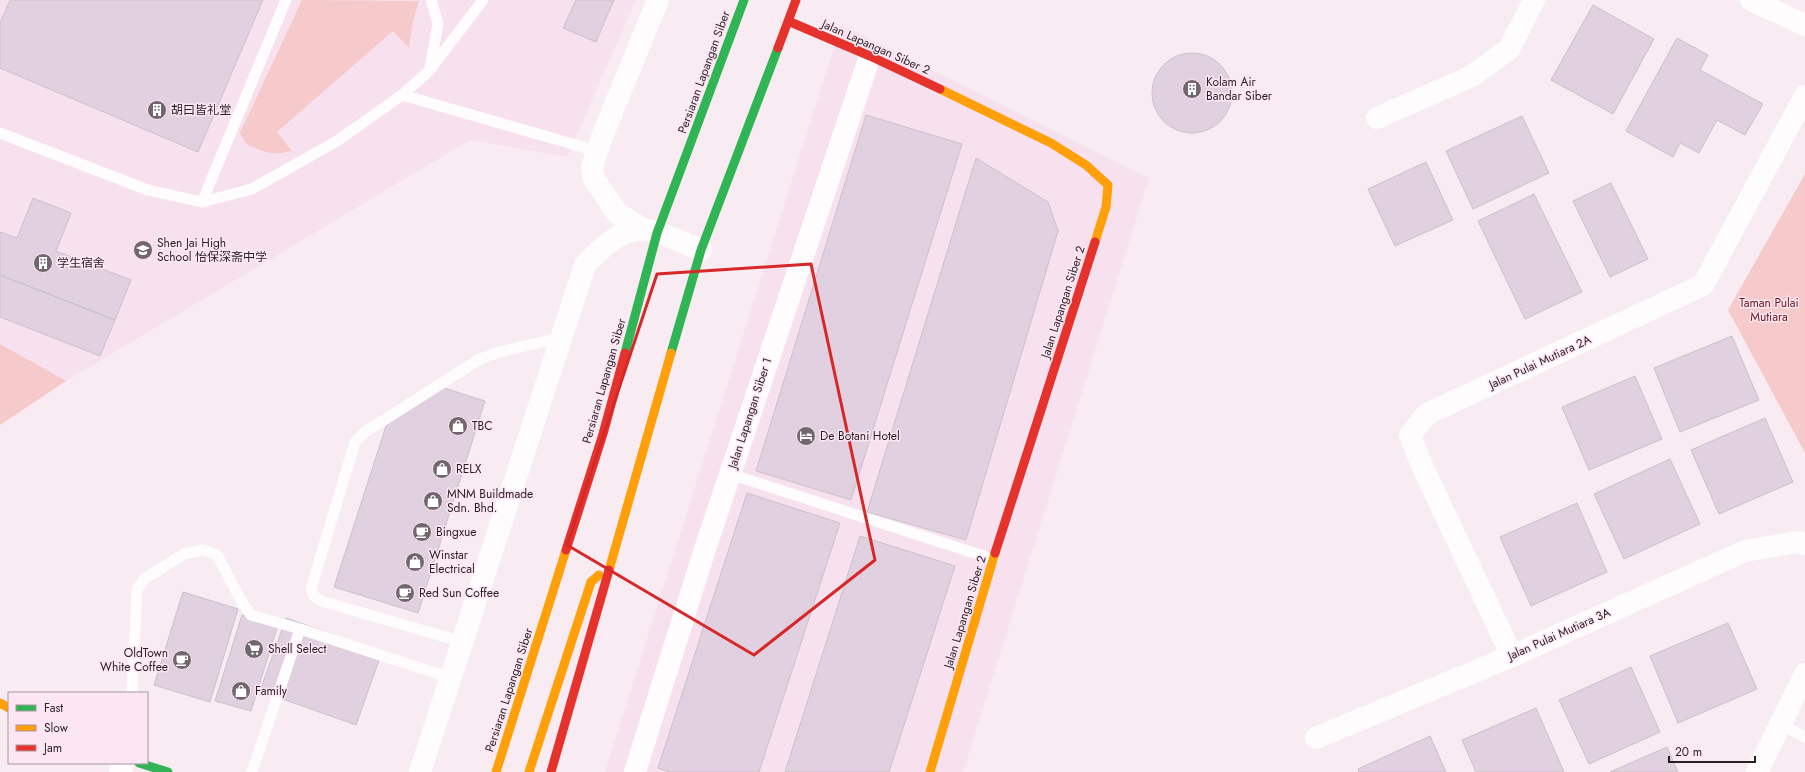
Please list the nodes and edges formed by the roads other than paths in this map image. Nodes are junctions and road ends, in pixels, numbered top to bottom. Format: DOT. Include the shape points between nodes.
graph roads {
  1 [pos="286,0"];
  2 [pos="431,0"];
  3 [pos="483,0"];
  4 [pos="658,0"];
  5 [pos="744,0"];
  6 [pos="796,0"];
  7 [pos="1534,0"];
  8 [pos="1751,0"];
  9 [pos="788,21"];
  10 [pos="1805,26"];
  11 [pos="870,56"];
  12 [pos="429,70"];
  13 [pos="402,95"];
  14 [pos="1805,96"];
  15 [pos="1377,118"];
  16 [pos="0,133"];
  17 [pos="597,151"];
  18 [pos="202,202"];
  19 [pos="651,232"];
  20 [pos="701,250"];
  21 [pos="561,338"];
  22 [pos="730,474"];
  23 [pos="1805,544"];
  24 [pos="993,559"];
  25 [pos="612,563"];
  26 [pos="300,629"];
  27 [pos="463,642"];
  28 [pos="1512,656"];
  29 [pos="1805,674"];
  30 [pos="451,678"];
  31 [pos="132,692"];
  32 [pos="512,723"];
  33 [pos="1780,724"];
  34 [pos="1805,737"];
  35 [pos="1316,738"];
  36 [pos="142,764"];
  37 [pos="168,772"];
  38 [pos="252,772"];
  39 [pos="420,772"];
  40 [pos="488,772"];
  41 [pos="496,772"];
  42 [pos="529,772"];
  43 [pos="551,772"];
  44 [pos="635,772"];
  45 [pos="930,772"];
  46 [pos="1757,772"];
  1 -- 18 [label="lane"];
  2 -- 12 [label="lane" via="438,24"];
  3 -- 12 [label="lane"];
  4 -- 17 [label="street"];
  5 -- 19 [label="main road, Persiaran Lapangan Siber"];
  6 -- 9 [label="main road"];
  7 -- 15 [label="street" via="1509,49 1472,76"];
  8 -- 10 [label="street"];
  9 -- 11 [label="main road, Jalan Lapangan Siber 2"];
  9 -- 20 [label="main road"];
  11 -- 22 [label="street, Jalan Lapangan Siber 1"];
  11 -- 24 [label="main road, Jalan Lapangan Siber 2" via="1051,143 1086,165 1108,185 1106,207"];
  12 -- 13 [label="lane"];
  13 -- 17 [label="lane"];
  13 -- 18 [label="lane" via="337,141 252,189"];
  14 -- 28 [label="street, Jalan Pulai Mutiara 2A" via="1703,285 1427,414 1410,435 1423,468"];
  16 -- 18 [label="lane" via="148,190"];
  17 -- 19 [label="street" via="592,166 594,179 617,213"];
  19 -- 20 [label="street"];
  19 -- 21 [label="street" via="632,231 617,238 600,249 585,265"];
  19 -- 32 [label="main road, Persiaran Lapangan Siber" via="603,434"];
  20 -- 25 [label="main road"];
  21 -- 27 [label="street"];
  21 -- 27 [label="lane" via="499,352 480,360 364,432 355,442 311,589 314,596 321,601"];
  22 -- 24 [label="lane"];
  22 -- 44 [label="street, Jalan Lapangan Siber 1"];
  23 -- 28 [label="street, Jalan Pulai Mutiara 3A" via="1797,542 1745,551"];
  24 -- 45 [label="main road, Jalan Lapangan Siber 2"];
  25 -- 42 [label="main road" via="591,582"];
  25 -- 43 [label="main road"];
  26 -- 30 [label="lane"];
  26 -- 31 [label="lane" via="251,615 217,555 204,550 184,554 144,579 137,590"];
  26 -- 38 [label="lane"];
  27 -- 30 [label="street"];
  28 -- 35 [label="street, Jalan Pulai Mutiara 3A"];
  29 -- 33 [label="street"];
  30 -- 39 [label="street"];
  32 -- 40 [label="main road"];
  32 -- 41 [label="main road, Persiaran Lapangan Siber"];
  33 -- 34 [label="lane"];
  33 -- 46 [label="street"];
  36 -- 37 [label="main road"];
}
